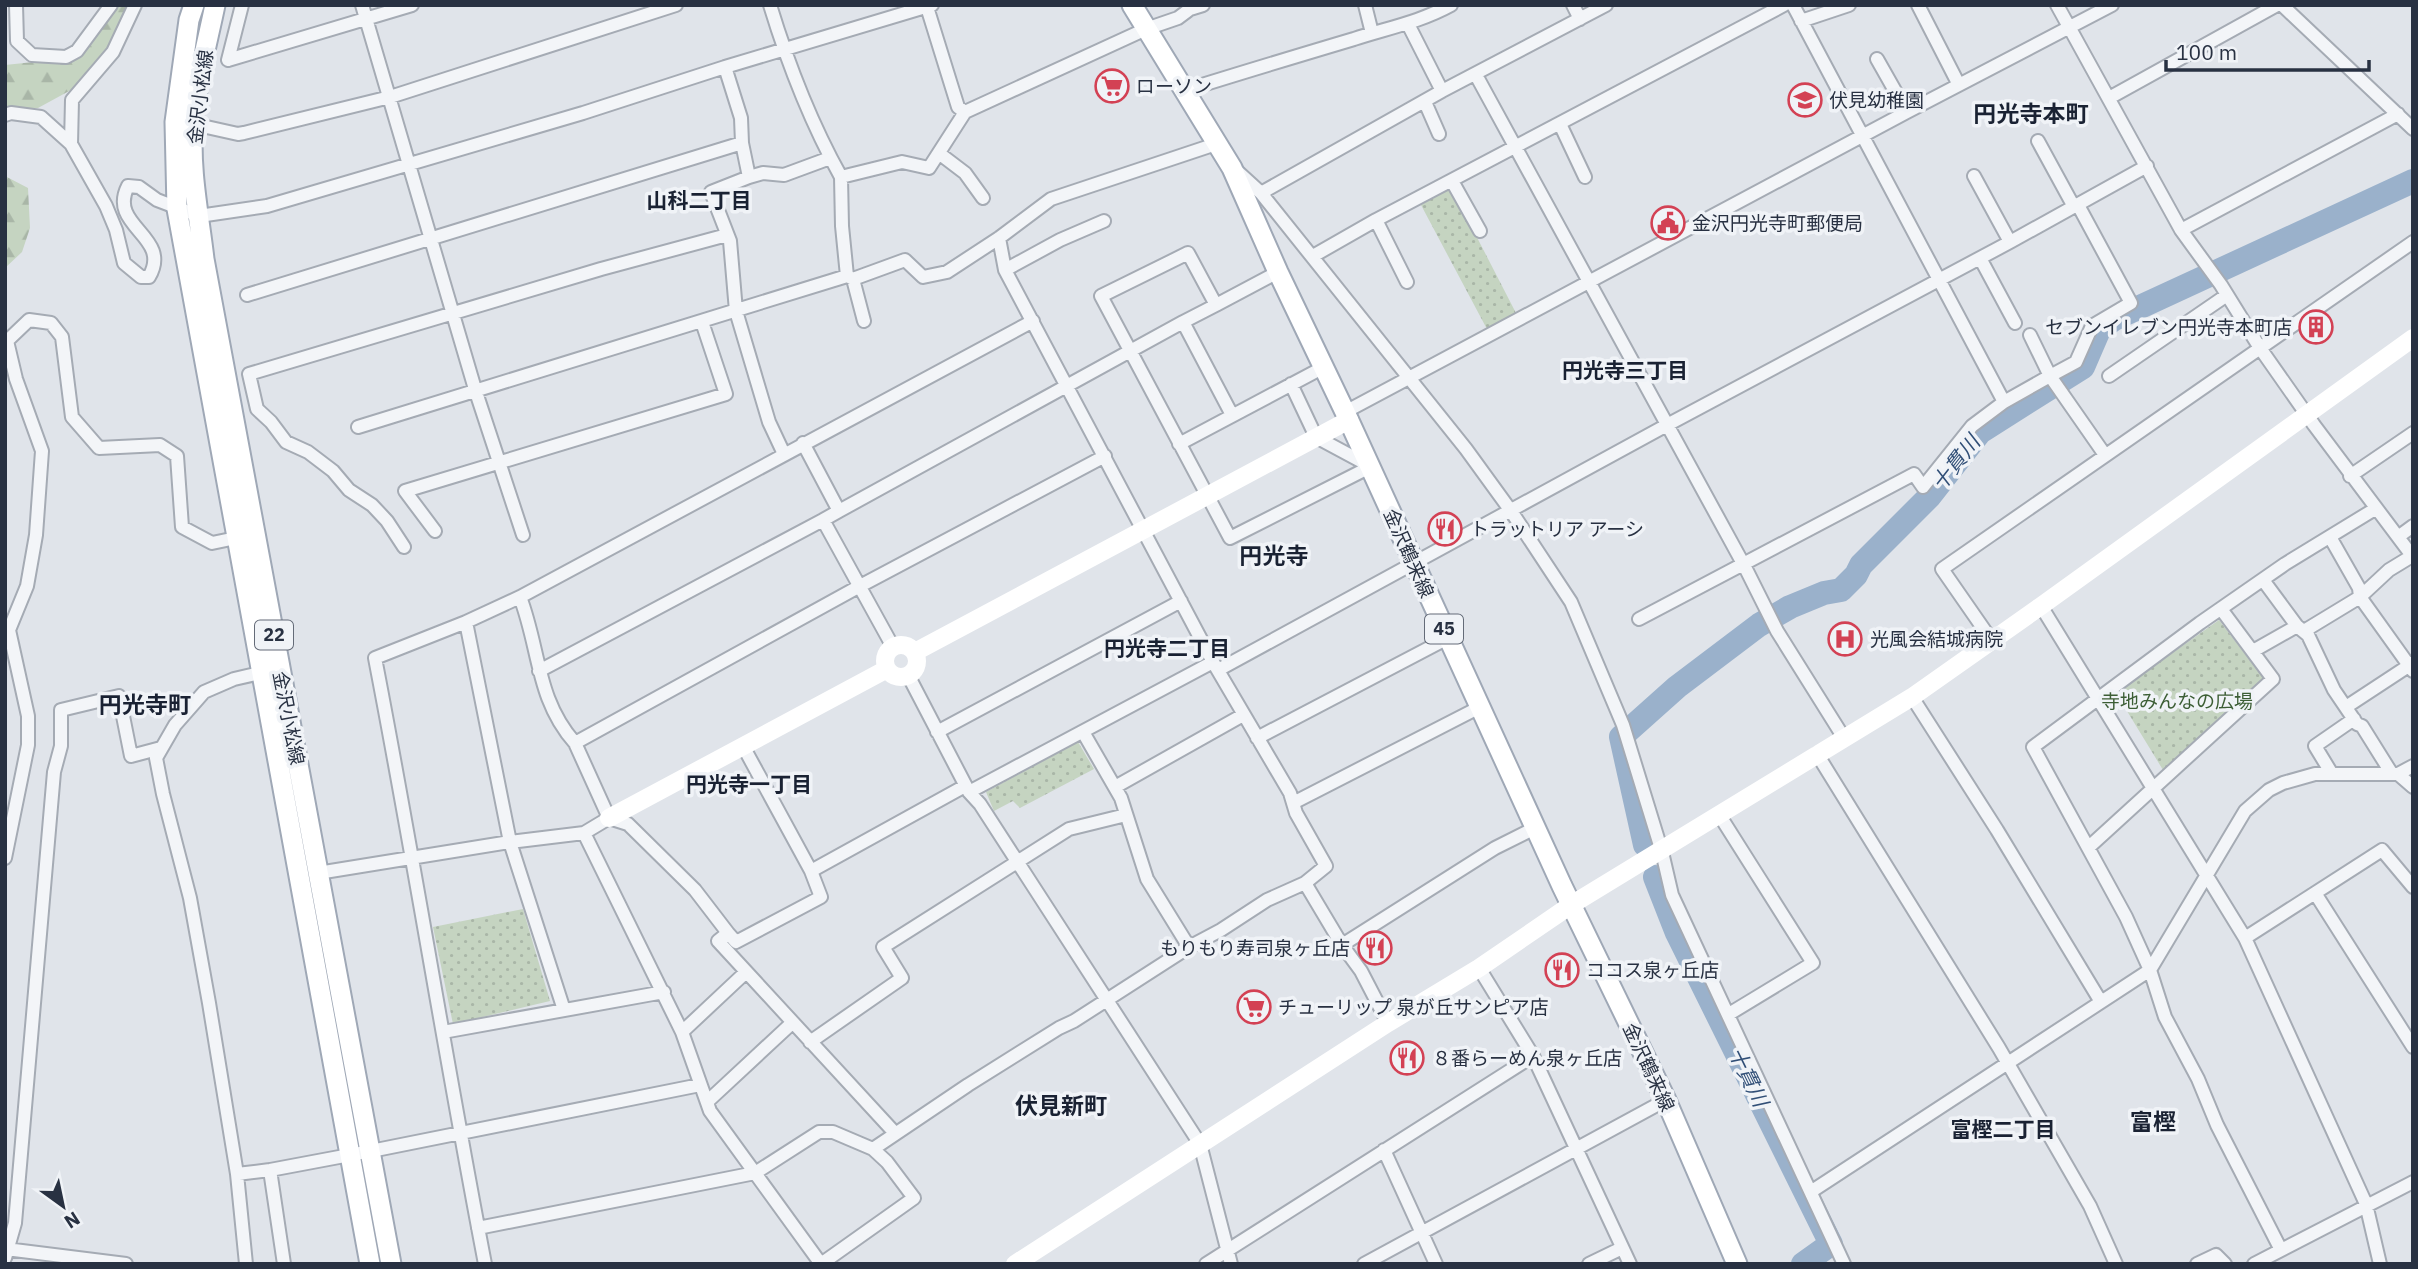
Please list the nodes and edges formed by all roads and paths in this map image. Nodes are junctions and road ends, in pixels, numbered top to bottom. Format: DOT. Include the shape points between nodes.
graph roads {
  1 [pos="16,5"];
  2 [pos="111,5"];
  3 [pos="135,5"];
  4 [pos="194,5"];
  5 [pos="215,5"];
  6 [pos="242,5"];
  7 [pos="362,5"];
  8 [pos="412,5"];
  9 [pos="676,5"];
  10 [pos="770,5"];
  11 [pos="1132,5"];
  12 [pos="1203,5"];
  13 [pos="1365,5"];
  14 [pos="1451,5"];
  15 [pos="1573,5"];
  16 [pos="1606,5"];
  17 [pos="1784,5"];
  18 [pos="1793,5"];
  19 [pos="1849,5"];
  20 [pos="1918,5"];
  21 [pos="2057,5"];
  22 [pos="2112,5"];
  23 [pos="2279,5"];
  24 [pos="929,6"];
  25 [pos="366,19"];
  26 [pos="1580,19"];
  27 [pos="1801,21"];
  28 [pos="1408,24"];
  29 [pos="1146,29"];
  30 [pos="2069,29"];
  31 [pos="1372,33"];
  32 [pos="783,49"];
  33 [pos="1877,59"];
  34 [pos="725,67"];
  35 [pos="1476,75"];
  36 [pos="1959,85"];
  37 [pos="1184,91"];
  38 [pos="1443,91"];
  39 [pos="390,97"];
  40 [pos="2109,99"];
  41 [pos="1425,102"];
  42 [pos="1907,111"];
  43 [pos="965,112"];
  44 [pos="2398,114"];
  45 [pos="5,115"];
  46 [pos="193,124"];
  47 [pos="1560,124"];
  48 [pos="2413,129"];
  49 [pos="1439,134"];
  50 [pos="1863,136"];
  51 [pos="2038,141"];
  52 [pos="741,143"];
  53 [pos="71,144"];
  54 [pos="1216,144"];
  55 [pos="1516,146"];
  56 [pos="940,154"];
  57 [pos="830,158"];
  58 [pos="410,164"];
  59 [pos="2147,166"];
  60 [pos="1232,168"];
  61 [pos="1974,176"];
  62 [pos="749,177"];
  63 [pos="841,177"];
  64 [pos="1585,177"];
  65 [pos="1452,181"];
  66 [pos="1261,193"];
  67 [pos="984,198"];
  68 [pos="2076,206"];
  69 [pos="177,209"];
  70 [pos="199,216"];
  71 [pos="1376,220"];
  72 [pos="1104,221"];
  73 [pos="2181,230"];
  74 [pos="1480,231"];
  75 [pos="727,235"];
  76 [pos="999,238"];
  77 [pos="432,239"];
  78 [pos="2010,242"];
  79 [pos="2413,242"];
  80 [pos="1312,256"];
  81 [pos="1980,258"];
  82 [pos="1005,270"];
  83 [pos="1278,272"];
  84 [pos="850,277"];
  85 [pos="1939,279"];
  86 [pos="1407,282"];
  87 [pos="1588,282"];
  88 [pos="247,295"];
  89 [pos="2227,295"];
  90 [pos="1216,304"];
  91 [pos="736,311"];
  92 [pos="454,313"];
  93 [pos="702,321"];
  94 [pos="864,321"];
  95 [pos="1033,321"];
  96 [pos="1183,322"];
  97 [pos="2015,323"];
  98 [pos="2030,335"];
  99 [pos="2413,338"];
  100 [pos="2260,348"];
  101 [pos="1130,351"];
  102 [pos="1324,367"];
  103 [pos="2109,376"];
  104 [pos="1409,379"];
  105 [pos="2054,382"];
  106 [pos="1291,384"];
  107 [pos="1067,385"];
  108 [pos="475,389"];
  109 [pos="2004,402"];
  110 [pos="1232,415"];
  111 [pos="2307,415"];
  112 [pos="1347,416"];
  113 [pos="1667,425"];
  114 [pos="358,427"];
  115 [pos="2413,432"];
  116 [pos="1316,437"];
  117 [pos="803,443"];
  118 [pos="1179,444"];
  119 [pos="784,454"];
  120 [pos="2105,455"];
  121 [pos="1105,456"];
  122 [pos="500,463"];
  123 [pos="1370,467"];
  124 [pos="2350,476"];
  125 [pos="1207,496"];
  126 [pos="2375,509"];
  127 [pos="839,511"];
  128 [pos="1511,511"];
  129 [pos="822,520"];
  130 [pos="2413,526"];
  131 [pos="1144,529"];
  132 [pos="435,531"];
  133 [pos="523,535"];
  134 [pos="2330,537"];
  135 [pos="2398,537"];
  136 [pos="236,538"];
  137 [pos="404,547"];
  138 [pos="2412,556"];
  139 [pos="1414,564"];
  140 [pos="1744,565"];
  141 [pos="2263,580"];
  142 [pos="860,586"];
  143 [pos="520,597"];
  144 [pos="2360,597"];
  145 [pos="1181,601"];
  146 [pos="2041,606"];
  147 [pos="2221,609"];
  148 [pos="1639,619"];
  149 [pos="466,622"];
  150 [pos="2300,629"];
  151 [pos="1448,638"];
  152 [pos="1992,641"];
  153 [pos="893,647"];
  154 [pos="915,652"];
  155 [pos="2253,652"];
  156 [pos="1215,666"];
  157 [pos="2412,667"];
  158 [pos="887,669"];
  159 [pos="539,671"];
  160 [pos="260,673"];
  161 [pos="908,675"];
  162 [pos="1912,696"];
  163 [pos="2099,698"];
  164 [pos="1480,707"];
  165 [pos="2346,707"];
  166 [pos="1243,715"];
  167 [pos="2354,719"];
  168 [pos="937,732"];
  169 [pos="1083,732"];
  170 [pos="1257,738"];
  171 [pos="1844,738"];
  172 [pos="576,743"];
  173 [pos="743,746"];
  174 [pos="161,748"];
  175 [pos="1817,754"];
  176 [pos="2413,766"];
  177 [pos="2332,774"];
  178 [pos="2395,774"];
  179 [pos="1115,787"];
  180 [pos="2153,787"];
  181 [pos="2413,787"];
  182 [pos="967,789"];
  183 [pos="1293,803"];
  184 [pos="1126,815"];
  185 [pos="1720,816"];
  186 [pos="609,818"];
  187 [pos="1535,828"];
  188 [pos="584,833"];
  189 [pos="510,842"];
  190 [pos="2089,847"];
  191 [pos="1662,852"];
  192 [pos="413,857"];
  193 [pos="5,858"];
  194 [pos="1018,861"];
  195 [pos="811,871"];
  196 [pos="318,873"];
  197 [pos="2207,876"];
  198 [pos="1305,883"];
  199 [pos="2412,887"];
  200 [pos="2315,893"];
  201 [pos="1572,905"];
  202 [pos="728,933"];
  203 [pos="2245,939"];
  204 [pos="1342,945"];
  205 [pos="1189,947"];
  206 [pos="1479,968"];
  207 [pos="2150,970"];
  208 [pos="746,972"];
  209 [pos="664,992"];
  210 [pos="1107,1000"];
  211 [pos="2101,1002"];
  212 [pos="564,1010"];
  213 [pos="1728,1014"];
  214 [pos="792,1023"];
  215 [pos="1388,1023"];
  216 [pos="682,1031"];
  217 [pos="443,1032"];
  218 [pos="810,1042"];
  219 [pos="2413,1047"];
  220 [pos="1533,1056"];
  221 [pos="2007,1063"];
  222 [pos="700,1085"];
  223 [pos="1666,1100"];
  224 [pos="707,1102"];
  225 [pos="894,1132"];
  226 [pos="460,1133"];
  227 [pos="1200,1144"];
  228 [pos="873,1149"];
  229 [pos="1576,1149"];
  230 [pos="1384,1150"];
  231 [pos="371,1151"];
  232 [pos="349,1154"];
  233 [pos="270,1170"];
  234 [pos="755,1173"];
  235 [pos="237,1174"];
  236 [pos="2413,1182"];
  237 [pos="1812,1191"];
  238 [pos="2366,1205"];
  239 [pos="478,1228"];
  240 [pos="1422,1233"];
  241 [pos="1622,1248"];
  242 [pos="2280,1248"];
  243 [pos="6,1249"];
  244 [pos="1229,1257"];
  245 [pos="5,1258"];
  246 [pos="126,1264"];
  247 [pos="246,1264"];
  248 [pos="285,1264"];
  249 [pos="370,1264"];
  250 [pos="391,1264"];
  251 [pos="485,1264"];
  252 [pos="821,1264"];
  253 [pos="1015,1264"];
  254 [pos="1206,1264"];
  255 [pos="1364,1264"];
  256 [pos="1436,1264"];
  257 [pos="1589,1264"];
  258 [pos="1630,1264"];
  259 [pos="1737,1264"];
  260 [pos="1844,1264"];
  261 [pos="2116,1264"];
  262 [pos="2197,1264"];
  263 [pos="2225,1264"];
  264 [pos="2253,1264"];
  265 [pos="2380,1264"];
  1 -- 2 [label="street" via="17,41 32,55 66,57 77,51"];
  3 -- 53 [label="street" via="113,52 72,100"];
  4 -- 69 [label="main road, 金沢小松線 / 22" via="175,122"];
  5 -- 46 [label="main road, 金沢小松線 / 22"];
  6 -- 25 [label="street" via="228,60"];
  7 -- 25 [label="street"];
  8 -- 25 [label="street"];
  9 -- 39 [label="street"];
  10 -- 32 [label="street"];
  11 -- 29 [label="main road, 金沢鶴来線 / 45"];
  12 -- 29 [label="street"];
  13 -- 31 [label="street"];
  14 -- 28 [label="street"];
  15 -- 26 [label="street"];
  16 -- 26 [label="street"];
  17 -- 47 [label="street"];
  18 -- 27 [label="street"];
  19 -- 27 [label="street"];
  20 -- 36 [label="street"];
  21 -- 30 [label="street"];
  22 -- 30 [label="street"];
  23 -- 40 [label="street"];
  23 -- 44 [label="street"];
  24 -- 32 [label="street"];
  24 -- 43 [label="street" via="958,107"];
  25 -- 39 [label="street"];
  26 -- 35 [label="street"];
  27 -- 50 [label="street"];
  28 -- 31 [label="street"];
  28 -- 38 [label="street"];
  29 -- 37 [label="main road, 金沢鶴来線 / 45"];
  29 -- 43 [label="street"];
  30 -- 36 [label="street"];
  30 -- 40 [label="street"];
  31 -- 37 [label="street"];
  32 -- 34 [label="street"];
  32 -- 57 [label="street"];
  33 -- 42 [label="street"];
  34 -- 52 [label="street" via="741,118"];
  34 -- 58 [label="street"];
  35 -- 38 [label="street"];
  35 -- 55 [label="street"];
  36 -- 42 [label="street"];
  37 -- 54 [label="main road, 金沢鶴来線 / 45"];
  38 -- 41 [label="street"];
  39 -- 46 [label="street" via="237,134"];
  39 -- 58 [label="street"];
  40 -- 59 [label="street"];
  41 -- 49 [label="street"];
  41 -- 66 [label="street"];
  42 -- 50 [label="street"];
  43 -- 56 [label="street"];
  44 -- 48 [label="street"];
  44 -- 73 [label="street"];
  45 -- 53 [label="street" via="41,117"];
  46 -- 70 [label="main road, 金沢小松線 / 22"];
  47 -- 55 [label="street"];
  47 -- 64 [label="street"];
  50 -- 85 [label="street"];
  50 -- 87 [label="street"];
  51 -- 68 [label="street"];
  52 -- 62 [label="street"];
  52 -- 77 [label="street"];
  53 -- 69 [label="street" via="106,206 124,263 141,277 149,277 156,260 122,204 128,186 139,187"];
  54 -- 60 [label="main road, 金沢鶴来線 / 45"];
  54 -- 76 [label="street" via="1051,199"];
  55 -- 65 [label="street"];
  55 -- 87 [label="street"];
  56 -- 63 [label="street" via="929,169 902,162"];
  56 -- 67 [label="street" via="965,173"];
  57 -- 62 [label="street" via="784,175"];
  57 -- 63 [label="street"];
  58 -- 70 [label="street" via="267,206"];
  58 -- 77 [label="street"];
  59 -- 68 [label="street"];
  59 -- 73 [label="street"];
  60 -- 66 [label="street"];
  60 -- 83 [label="main road, 金沢鶴来線 / 45"];
  61 -- 78 [label="street"];
  62 -- 75 [label="street" via="711,192"];
  63 -- 84 [label="street"];
  65 -- 71 [label="street"];
  65 -- 74 [label="street"];
  66 -- 80 [label="street"];
  68 -- 78 [label="street"];
  68 -- 105 [label="street" via="2131,303 2092,326 2076,362"];
  69 -- 70 [label="street"];
  69 -- 136 [label="main road, 金沢小松線 / 22"];
  70 -- 196 [label="main road, 金沢小松線 / 22"];
  71 -- 80 [label="street"];
  71 -- 86 [label="street"];
  72 -- 82 [label="street"];
  73 -- 89 [label="street"];
  75 -- 91 [label="street"];
  75 -- 92 [label="street"];
  76 -- 82 [label="street"];
  76 -- 84 [label="street" via="947,271 923,277 905,260"];
  77 -- 88 [label="street"];
  77 -- 92 [label="street"];
  78 -- 81 [label="street"];
  79 -- 100 [label="street"];
  80 -- 104 [label="street"];
  81 -- 85 [label="street"];
  81 -- 97 [label="street"];
  82 -- 95 [label="street"];
  83 -- 90 [label="street"];
  83 -- 102 [label="main road, 金沢鶴来線 / 45"];
  84 -- 91 [label="street"];
  84 -- 94 [label="street"];
  85 -- 109 [label="street"];
  85 -- 113 [label="street"];
  87 -- 104 [label="street"];
  87 -- 113 [label="street"];
  89 -- 100 [label="street"];
  89 -- 103 [label="street"];
  90 -- 96 [label="street"];
  90 -- 101 [label="street" via="1188,253 1101,296"];
  91 -- 93 [label="street"];
  91 -- 119 [label="street" via="769,422"];
  92 -- 108 [label="street"];
  92 -- 137 [label="street" via="249,374 257,409 286,442 308,452 372,505"];
  93 -- 108 [label="street"];
  93 -- 122 [label="street" via="726,394"];
  95 -- 107 [label="street"];
  95 -- 117 [label="street"];
  96 -- 101 [label="street"];
  96 -- 110 [label="street"];
  98 -- 105 [label="street"];
  99 -- 111 [label="street"];
  100 -- 111 [label="street"];
  100 -- 120 [label="street"];
  101 -- 107 [label="street"];
  101 -- 118 [label="street"];
  102 -- 106 [label="street"];
  102 -- 112 [label="main road, 金沢鶴来線 / 45"];
  104 -- 112 [label="street"];
  104 -- 128 [label="street"];
  105 -- 109 [label="street"];
  105 -- 120 [label="street"];
  106 -- 110 [label="street"];
  106 -- 116 [label="street"];
  107 -- 121 [label="street"];
  107 -- 127 [label="street"];
  108 -- 114 [label="street"];
  108 -- 122 [label="street"];
  109 -- 140 [label="street" via="1972,426 1923,487 1914,474"];
  110 -- 118 [label="street"];
  111 -- 124 [label="street"];
  111 -- 146 [label="street"];
  112 -- 116 [label="street"];
  112 -- 123 [label="main road, 金沢鶴来線 / 45"];
  113 -- 128 [label="street"];
  113 -- 140 [label="street"];
  115 -- 124 [label="street"];
  116 -- 123 [label="street"];
  116 -- 125 [label="street"];
  117 -- 119 [label="street"];
  117 -- 127 [label="street"];
  118 -- 125 [label="street"];
  119 -- 143 [label="street"];
  120 -- 152 [label="street" via="1942,569"];
  121 -- 131 [label="street"];
  121 -- 142 [label="street"];
  122 -- 132 [label="street" via="405,491"];
  122 -- 133 [label="street"];
  123 -- 125 [label="street" via="1230,538"];
  123 -- 139 [label="main road, 金沢鶴来線 / 45"];
  124 -- 126 [label="street"];
  125 -- 131 [label="street"];
  126 -- 134 [label="street"];
  126 -- 135 [label="street"];
  127 -- 129 [label="street"];
  128 -- 139 [label="street"];
  128 -- 191 [label="street" via="1570,602 1625,731"];
  129 -- 142 [label="street"];
  129 -- 159 [label="street"];
  130 -- 135 [label="street"];
  131 -- 145 [label="street"];
  131 -- 154 [label="street"];
  134 -- 141 [label="street"];
  134 -- 144 [label="street"];
  135 -- 138 [label="street"];
  136 -- 160 [label="main road, 金沢小松線 / 22"];
  136 -- 193 [label="street" via="212,543 182,527 177,456 160,445 99,448 72,417 62,337 51,323 29,320 7,341 42,451 27,586 9,629 28,716 28,746"];
  138 -- 144 [label="street"];
  139 -- 151 [label="main road, 金沢鶴来線 / 45"];
  139 -- 156 [label="street"];
  140 -- 148 [label="street"];
  140 -- 171 [label="street"];
  141 -- 147 [label="street"];
  141 -- 150 [label="street"];
  142 -- 153 [label="street"];
  142 -- 172 [label="street"];
  143 -- 149 [label="street"];
  143 -- 159 [label="street"];
  144 -- 150 [label="street"];
  144 -- 157 [label="street"];
  145 -- 156 [label="street"];
  145 -- 168 [label="street"];
  146 -- 152 [label="street"];
  146 -- 163 [label="street"];
  147 -- 155 [label="street"];
  147 -- 163 [label="street"];
  149 -- 189 [label="street"];
  149 -- 192 [label="street" via="375,657"];
  150 -- 155 [label="street"];
  150 -- 165 [label="street" via="2308,635"];
  151 -- 164 [label="main road, 金沢鶴来線 / 45"];
  151 -- 170 [label="street"];
  152 -- 162 [label="street"];
  153 -- 154 [label="street" via="902,644"];
  153 -- 158 [label="street" via="886,654"];
  154 -- 161 [label="street" via="915,668"];
  155 -- 180 [label="street" via="2273,678"];
  156 -- 166 [label="street"];
  156 -- 169 [label="street"];
  157 -- 165 [label="street"];
  158 -- 161 [label="street" via="898,677"];
  158 -- 173 [label="street"];
  159 -- 172 [label="street" via="561,727"];
  160 -- 174 [label="street" via="204,692"];
  160 -- 232 [label="main road, 金沢小松線 / 22"];
  161 -- 168 [label="street"];
  162 -- 171 [label="street"];
  162 -- 211 [label="street"];
  163 -- 180 [label="street"];
  163 -- 190 [label="street" via="2033,747"];
  164 -- 183 [label="street"];
  164 -- 187 [label="main road, 金沢鶴来線 / 45"];
  165 -- 167 [label="street"];
  166 -- 170 [label="street"];
  166 -- 179 [label="street"];
  167 -- 177 [label="street" via="2315,746"];
  167 -- 178 [label="street"];
  168 -- 182 [label="street"];
  169 -- 179 [label="street"];
  169 -- 182 [label="street"];
  170 -- 183 [label="street"];
  171 -- 175 [label="street"];
  172 -- 186 [label="street"];
  173 -- 186 [label="street"];
  173 -- 195 [label="street"];
  174 -- 235 [label="street" via="156,758 190,898"];
  174 -- 243 [label="street" via="131,755 119,696 61,710 15,1223"];
  175 -- 185 [label="street"];
  175 -- 221 [label="street"];
  176 -- 178 [label="street"];
  177 -- 178 [label="street"];
  177 -- 197 [label="street" via="2315,774 2269,790 2245,811"];
  178 -- 181 [label="street"];
  179 -- 184 [label="street"];
  180 -- 190 [label="street"];
  180 -- 197 [label="street"];
  182 -- 194 [label="street"];
  182 -- 195 [label="street"];
  183 -- 198 [label="street" via="1325,866"];
  184 -- 194 [label="street" via="1069,829"];
  184 -- 205 [label="street" via="1147,879"];
  185 -- 191 [label="street"];
  185 -- 213 [label="street" via="1813,963"];
  186 -- 188 [label="street"];
  186 -- 202 [label="street" via="628,824 695,890"];
  187 -- 201 [label="main road, 金沢鶴来線 / 45"];
  187 -- 204 [label="street" via="1495,848"];
  188 -- 189 [label="street"];
  188 -- 209 [label="street"];
  189 -- 192 [label="street"];
  189 -- 212 [label="street"];
  190 -- 207 [label="street"];
  191 -- 201 [label="street"];
  191 -- 213 [label="street" via="1672,895"];
  192 -- 196 [label="street"];
  192 -- 217 [label="street"];
  194 -- 210 [label="street"];
  194 -- 218 [label="street" via="883,947 902,978"];
  195 -- 202 [label="street" via="821,897 736,942"];
  196 -- 231 [label="main road, 金沢小松線 / 22"];
  197 -- 203 [label="street"];
  197 -- 207 [label="street"];
  198 -- 204 [label="street"];
  198 -- 205 [label="street"];
  199 -- 200 [label="street" via="2382,850"];
  200 -- 203 [label="street"];
  200 -- 219 [label="street"];
  201 -- 206 [label="street"];
  201 -- 223 [label="main road, 金沢鶴来線 / 45"];
  202 -- 208 [label="street" via="718,941"];
  203 -- 238 [label="street"];
  204 -- 215 [label="street"];
  205 -- 210 [label="street"];
  206 -- 215 [label="street"];
  206 -- 220 [label="street"];
  207 -- 211 [label="street"];
  207 -- 242 [label="street" via="2165,1017"];
  208 -- 214 [label="street"];
  208 -- 216 [label="street"];
  209 -- 212 [label="street"];
  209 -- 216 [label="street"];
  210 -- 225 [label="street"];
  210 -- 227 [label="street"];
  211 -- 221 [label="street"];
  212 -- 217 [label="street"];
  213 -- 237 [label="street"];
  214 -- 218 [label="street"];
  214 -- 224 [label="street"];
  215 -- 227 [label="street"];
  216 -- 222 [label="street"];
  217 -- 226 [label="street"];
  218 -- 225 [label="street"];
  220 -- 229 [label="street"];
  220 -- 230 [label="street"];
  221 -- 237 [label="street"];
  221 -- 261 [label="street" via="2090,1206"];
  222 -- 224 [label="street"];
  222 -- 226 [label="street"];
  223 -- 229 [label="street"];
  223 -- 259 [label="main road, 金沢鶴来線 / 45"];
  224 -- 234 [label="street"];
  225 -- 228 [label="street"];
  226 -- 231 [label="street"];
  226 -- 239 [label="street"];
  227 -- 244 [label="street"];
  227 -- 253 [label="street"];
  228 -- 234 [label="street" via="833,1132 819,1132"];
  228 -- 252 [label="street" via="914,1198"];
  229 -- 240 [label="street"];
  229 -- 241 [label="street"];
  230 -- 240 [label="street"];
  230 -- 244 [label="street"];
  231 -- 232 [label="street"];
  231 -- 250 [label="main road, 金沢小松線 / 22"];
  232 -- 233 [label="street"];
  232 -- 249 [label="main road, 金沢小松線 / 22"];
  233 -- 235 [label="street"];
  233 -- 248 [label="street"];
  234 -- 239 [label="street"];
  234 -- 252 [label="street"];
  235 -- 247 [label="street"];
  236 -- 238 [label="street"];
  237 -- 260 [label="street"];
  238 -- 242 [label="street"];
  238 -- 265 [label="street"];
  239 -- 251 [label="street"];
  240 -- 255 [label="street"];
  240 -- 256 [label="street"];
  241 -- 257 [label="street"];
  241 -- 258 [label="street"];
  242 -- 264 [label="street"];
  243 -- 245 [label="street"];
  243 -- 246 [label="street"];
  244 -- 254 [label="street"];
  262 -- 263 [label="street" via="2216,1255"];
}
